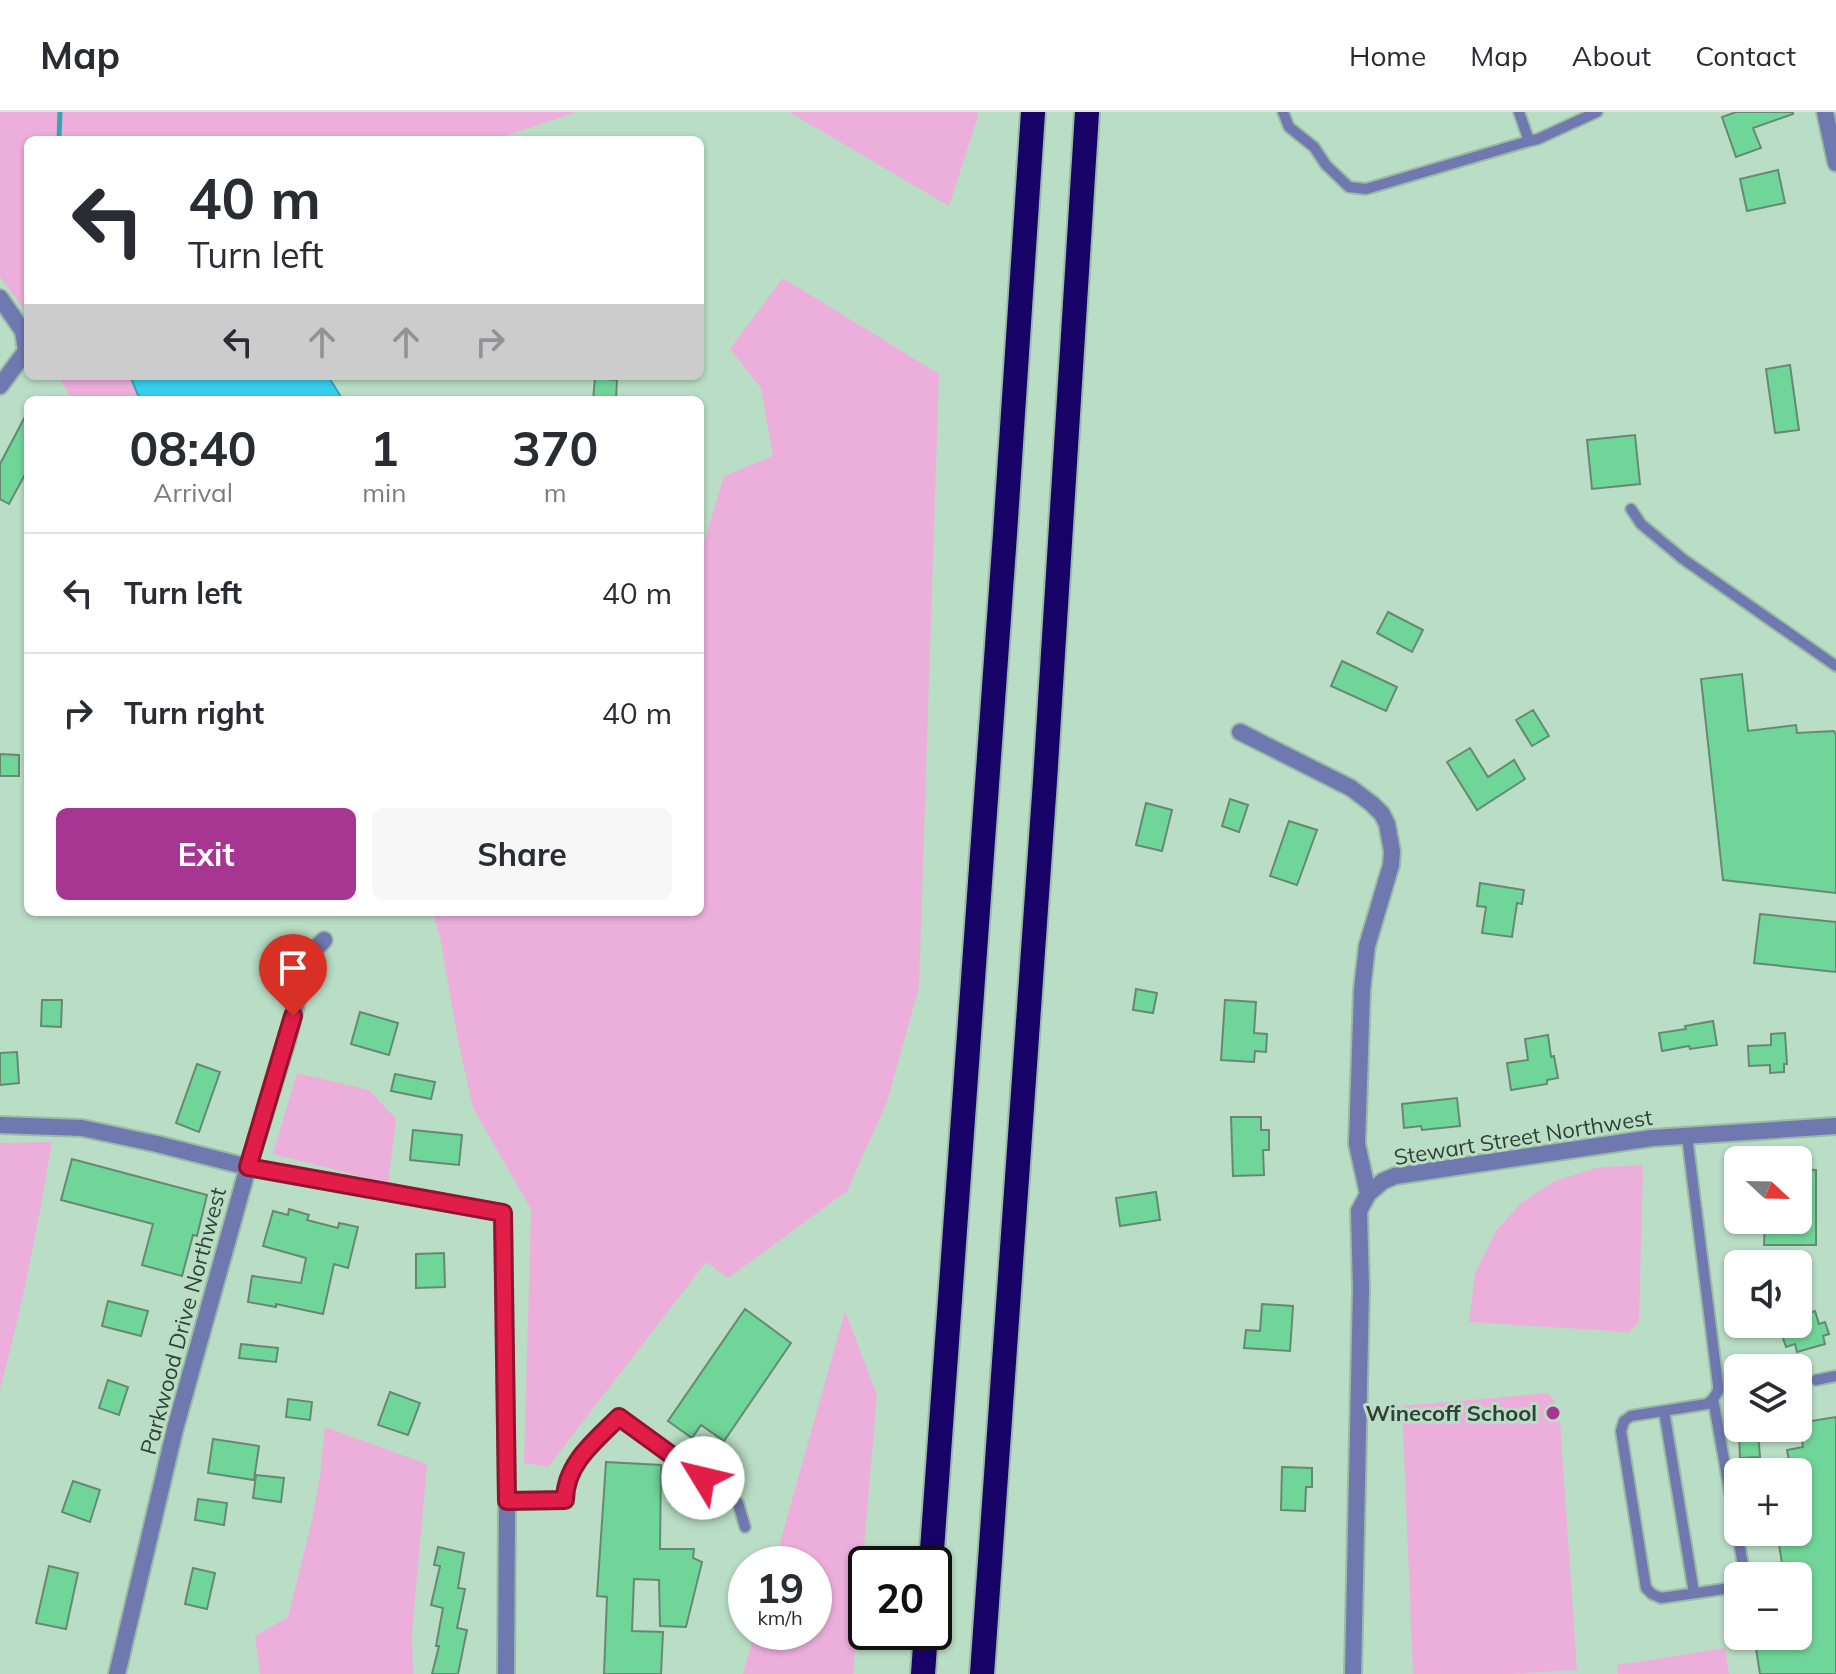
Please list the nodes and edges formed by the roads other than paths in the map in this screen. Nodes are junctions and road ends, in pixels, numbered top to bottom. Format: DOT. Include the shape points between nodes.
graph roads {
  1 [pos="1033,112"];
  2 [pos="1087,112"];
  3 [pos="1283,112"];
  4 [pos="1519,112"];
  5 [pos="1597,112"];
  6 [pos="1825,112"];
  7 [pos="1529,141"];
  8 [pos="1836,163"];
  9 [pos="0,298"];
  10 [pos="24,338"];
  11 [pos="24,354"];
  12 [pos="0,386"];
  13 [pos="1631,509"];
  14 [pos="1836,666"];
  15 [pos="1240,732"];
  16 [pos="324,940"];
  17 [pos="0,1125"];
  18 [pos="1836,1126"];
  19 [pos="1687,1136"];
  20 [pos="248,1167"];
  21 [pos="1368,1194"];
  22 [pos="1836,1376"];
  23 [pos="1816,1380"];
  24 [pos="1713,1399"];
  25 [pos="1664,1411"];
  26 [pos="507,1501"];
  27 [pos="745,1527"];
  28 [pos="932,1546"];
  29 [pos="1742,1562"];
  30 [pos="1724,1589"];
  31 [pos="1694,1593"];
  32 [pos="925,1650"];
  33 [pos="117,1674"];
  34 [pos="506,1674"];
  35 [pos="923,1674"];
  36 [pos="982,1674"];
  37 [pos="1353,1674"];
  1 -- 28 [label="highway"];
  2 -- 36 [label="highway"];
  3 -- 7 [label="lane" via="1289,127 1349,187 1366,189"];
  4 -- 7 [label="lane"];
  5 -- 7 [label="lane"];
  6 -- 8 [label="street"];
  9 -- 10 [label="street"];
  11 -- 12 [label="street"];
  13 -- 14 [label="lane" via="1683,559"];
  15 -- 21 [label="street" via="1351,788 1387,824 1391,865 1367,946 1362,990 1357,1144"];
  16 -- 20 [label="street, Parkwood Drive Northwest" via="304,971"];
  17 -- 20 [label="street" via="82,1128"];
  18 -- 19 [label="street, Stewart Street Northwest"];
  19 -- 21 [label="street, Stewart Street Northwest" via="1395,1176"];
  19 -- 24 [label="lane" via="1718,1385"];
  20 -- 26 [label="street" via="503,1213"];
  20 -- 33 [label="street, Parkwood Drive Northwest" via="175,1429"];
  21 -- 37 [label="street" via="1359,1211"];
  22 -- 23 [label="lane"];
  24 -- 25 [label="lane"];
  24 -- 29 [label="lane"];
  25 -- 31 [label="lane"];
  25 -- 31 [label="lane" via="1631,1416 1621,1431 1646,1588 1661,1598"];
  26 -- 27 [label="lane" via="565,1500 565,1486 578,1459 619,1417 738,1503"];
  26 -- 34 [label="street"];
  30 -- 31 [label="lane"];
  32 -- 35 [label="highway"];
}
